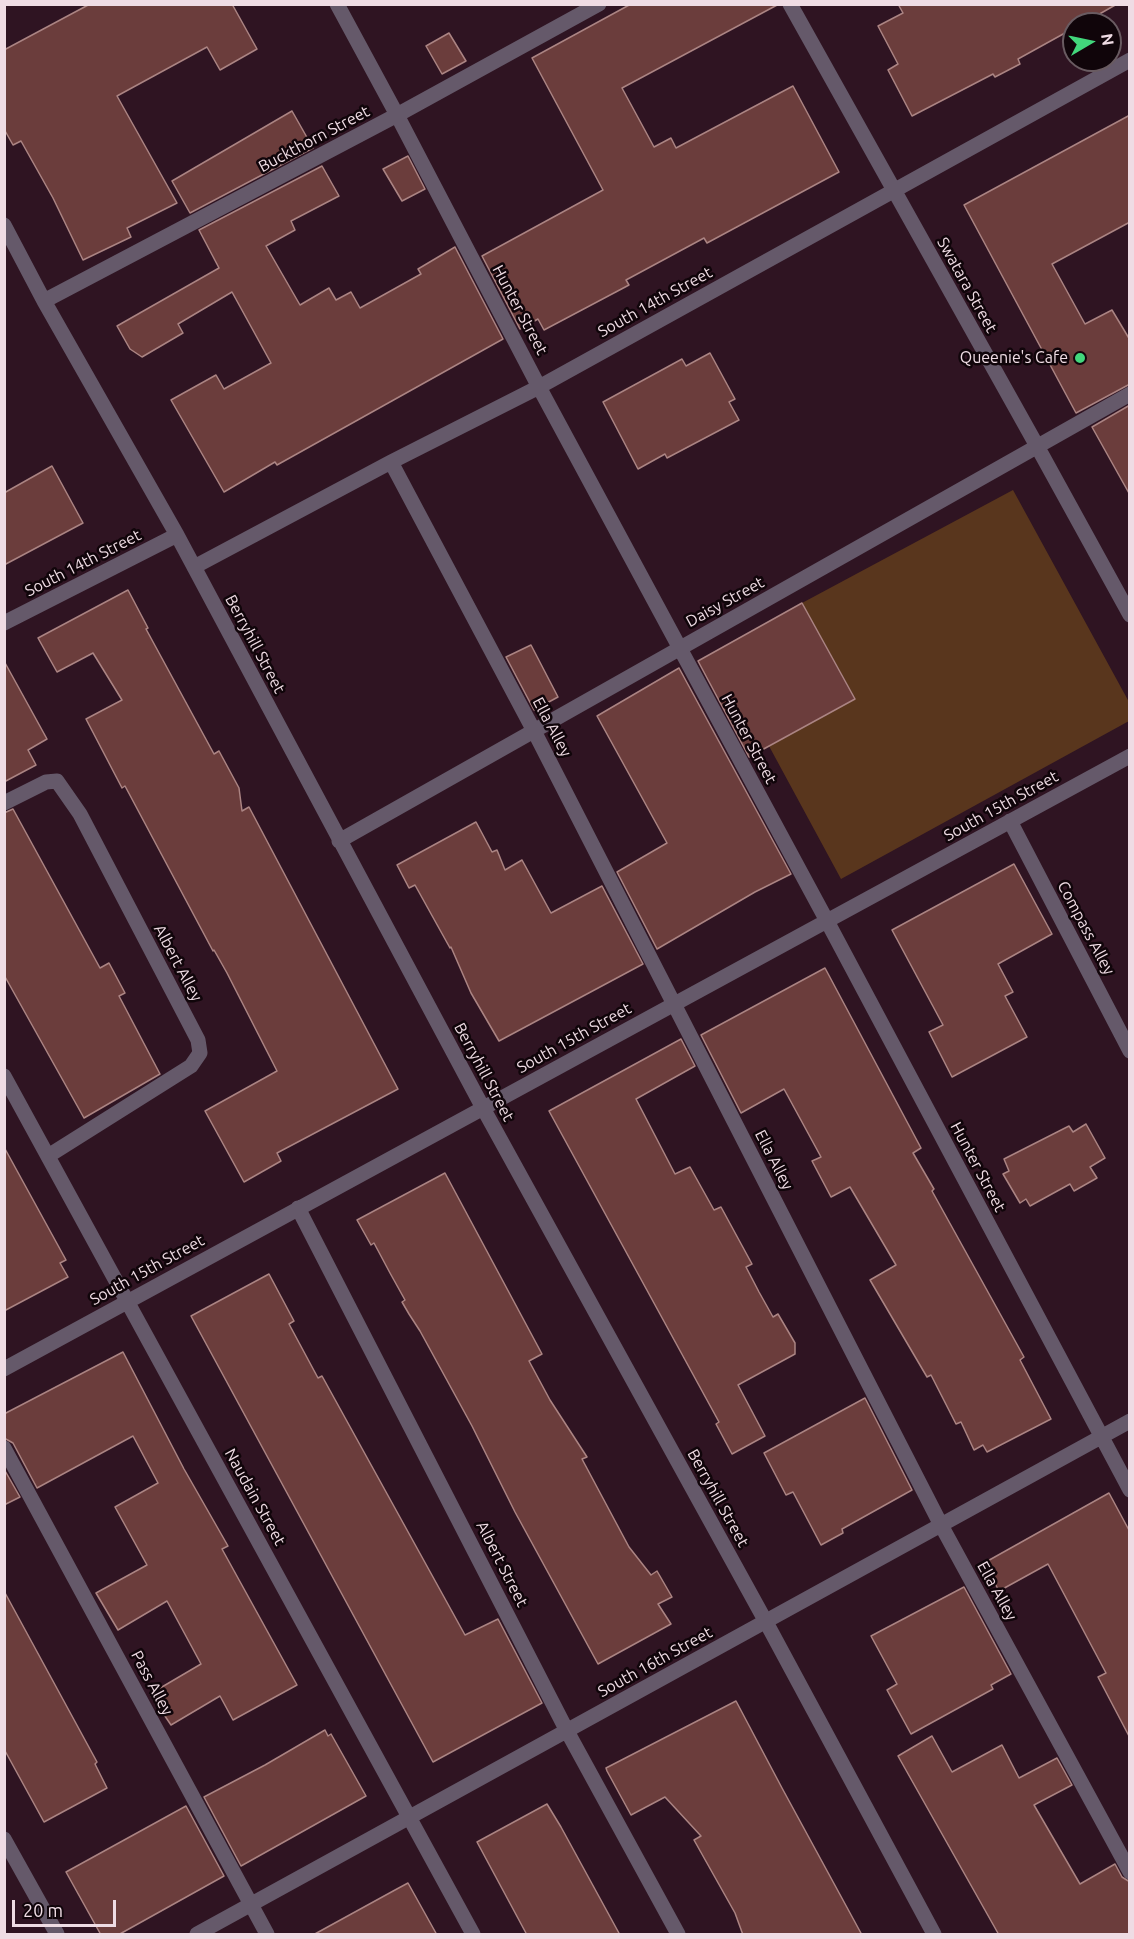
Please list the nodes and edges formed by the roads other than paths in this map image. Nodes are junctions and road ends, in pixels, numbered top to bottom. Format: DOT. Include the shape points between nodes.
graph roads {
  1 [pos="337,4"];
  2 [pos="598,4"];
  3 [pos="790,4"];
  4 [pos="1130,60"];
  5 [pos="397,115"];
  6 [pos="894,191"];
  7 [pos="4,225"];
  8 [pos="44,301"];
  9 [pos="539,387"];
  10 [pos="1130,394"];
  11 [pos="1037,446"];
  12 [pos="391,462"];
  13 [pos="177,535"];
  14 [pos="194,567"];
  15 [pos="1130,615"];
  16 [pos="4,623"];
  17 [pos="680,648"];
  18 [pos="534,731"];
  19 [pos="1130,756"];
  20 [pos="4,803"];
  21 [pos="1010,821"];
  22 [pos="339,841"];
  23 [pos="827,921"];
  24 [pos="674,1004"];
  25 [pos="1130,1051"];
  26 [pos="4,1076"];
  27 [pos="483,1108"];
  28 [pos="48,1156"];
  29 [pos="297,1208"];
  30 [pos="127,1301"];
  31 [pos="4,1369"];
  32 [pos="1130,1421"];
  33 [pos="1100,1437"];
  34 [pos="4,1448"];
  35 [pos="1130,1490"];
  36 [pos="941,1525"];
  37 [pos="766,1622"];
  38 [pos="567,1731"];
  39 [pos="410,1818"];
  40 [pos="4,1839"];
  41 [pos="1130,1872"];
  42 [pos="251,1904"];
  43 [pos="57,1935"];
  44 [pos="196,1935"];
  45 [pos="267,1935"];
  46 [pos="473,1935"];
  47 [pos="678,1935"];
  48 [pos="934,1935"];
  1 -- 5 [label="street, Hunter Street"];
  2 -- 5 [label="street, Buckthorn Street"];
  3 -- 6 [label="street, Swatara Street"];
  4 -- 6 [label="street, South 14th Street"];
  5 -- 8 [label="street, Buckthorn Street"];
  5 -- 9 [label="street, Hunter Street"];
  6 -- 9 [label="street, South 14th Street"];
  6 -- 11 [label="street, Swatara Street"];
  7 -- 8 [label="street, Berryhill Street"];
  8 -- 13 [label="street, Berryhill Street"];
  9 -- 12 [label="street, South 14th Street"];
  9 -- 17 [label="street, Hunter Street"];
  10 -- 11 [label="street, Daisy Street"];
  11 -- 15 [label="street, Swatara Street"];
  11 -- 17 [label="street, Daisy Street"];
  12 -- 14 [label="street, South 14th Street"];
  12 -- 18 [label="street, Ella Alley"];
  13 -- 14 [label="street, Berryhill Street"];
  13 -- 16 [label="street, South 14th Street"];
  14 -- 22 [label="street, Berryhill Street"];
  17 -- 18 [label="street, Daisy Street"];
  17 -- 23 [label="street, Hunter Street"];
  18 -- 22 [label="street, Daisy Street"];
  18 -- 24 [label="street, Ella Alley"];
  19 -- 21 [label="street, South 15th Street"];
  20 -- 28 [label="street, Albert Alley" via="46,782 57,781 85,824 198,1040 200,1053 191,1066"];
  21 -- 23 [label="street, South 15th Street"];
  21 -- 25 [label="street, Compass Alley"];
  22 -- 27 [label="street, Berryhill Street"];
  23 -- 24 [label="street, South 15th Street"];
  23 -- 33 [label="street, Hunter Street"];
  24 -- 27 [label="street, South 15th Street"];
  24 -- 36 [label="street, Ella Alley"];
  26 -- 28 [label="street, Naudain Street"];
  27 -- 29 [label="street, South 15th Street"];
  27 -- 37 [label="street, Berryhill Street"];
  28 -- 30 [label="street, Naudain Street"];
  29 -- 30 [label="street, South 15th Street"];
  29 -- 38 [label="street, Albert Street"];
  30 -- 31 [label="street, South 15th Street"];
  30 -- 39 [label="street, Naudain Street"];
  32 -- 33 [label="street, South 16th Street"];
  33 -- 35 [label="street, Hunter Street"];
  33 -- 36 [label="street, South 16th Street"];
  34 -- 42 [label="street, Pass Alley"];
  36 -- 37 [label="street, South 16th Street"];
  36 -- 41 [label="street, Ella Alley"];
  37 -- 38 [label="street, South 16th Street"];
  37 -- 48 [label="street, Berryhill Street"];
  38 -- 39 [label="street, South 16th Street"];
  38 -- 47 [label="street, Albert Street"];
  39 -- 42 [label="street, South 16th Street"];
  39 -- 46 [label="street, Naudain Street"];
  40 -- 43 [label="street"];
  42 -- 44 [label="street, South 16th Street"];
  42 -- 45 [label="street, Pass Alley"];
}
